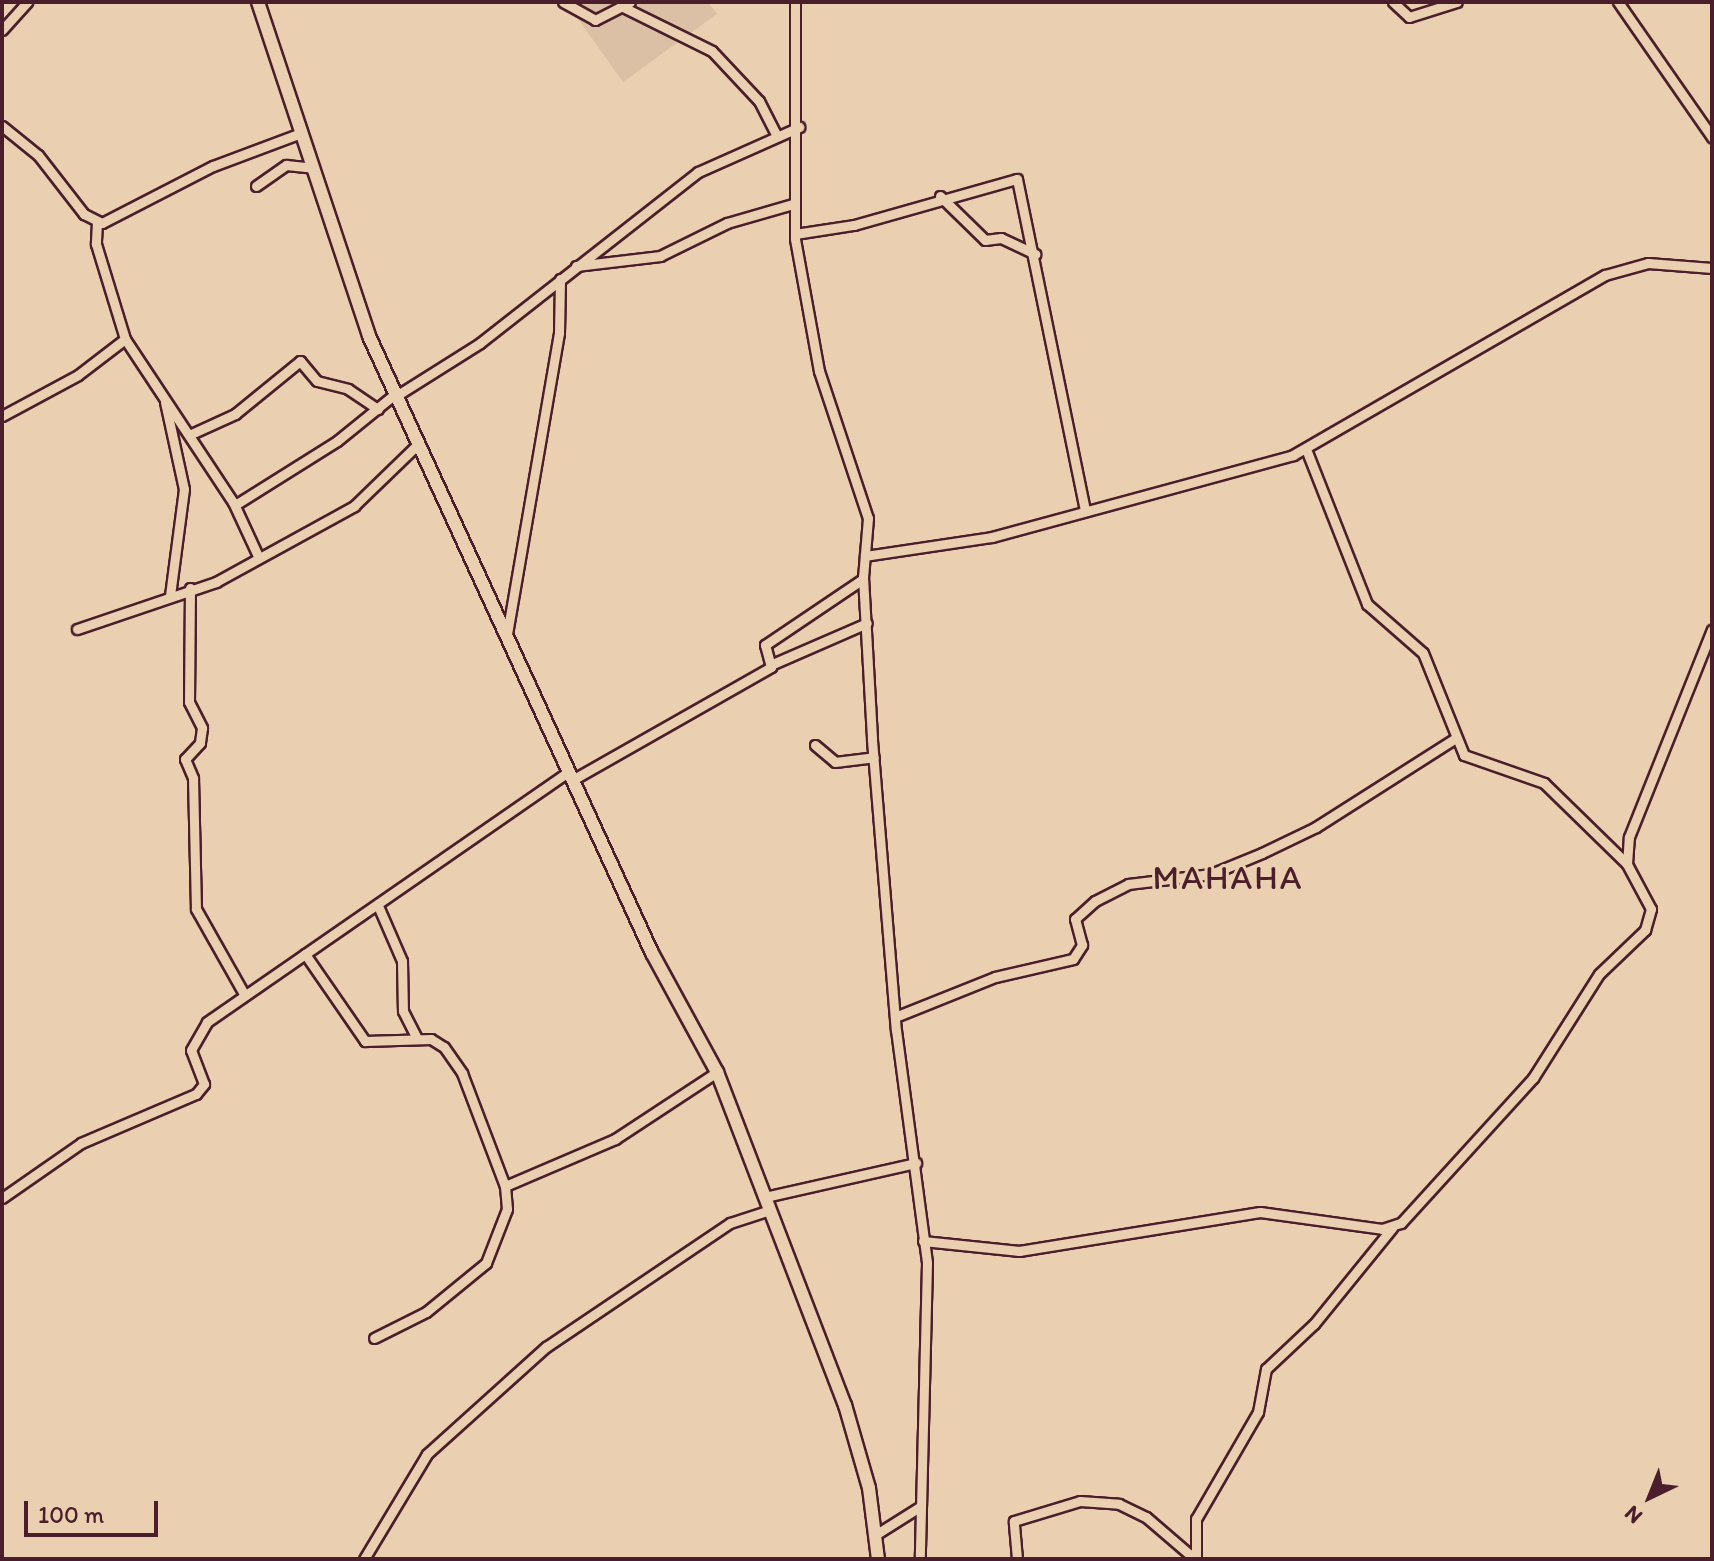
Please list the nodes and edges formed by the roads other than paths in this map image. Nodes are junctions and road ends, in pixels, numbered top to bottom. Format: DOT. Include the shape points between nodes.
graph roads {
  1 [pos="27,2"];
  2 [pos="258,2"];
  3 [pos="563,2"];
  4 [pos="795,2"];
  5 [pos="1393,2"];
  6 [pos="1457,2"];
  7 [pos="1618,2"];
  8 [pos="627,5"];
  9 [pos="2,30"];
  10 [pos="2,126"];
  11 [pos="799,127"];
  12 [pos="301,133"];
  13 [pos="775,133"];
  14 [pos="1712,137"];
  15 [pos="313,168"];
  16 [pos="256,186"];
  17 [pos="940,196"];
  18 [pos="793,204"];
  19 [pos="97,222"];
  20 [pos="795,234"];
  21 [pos="1035,254"];
  22 [pos="576,266"];
  23 [pos="1712,268"];
  24 [pos="560,279"];
  25 [pos="125,339"];
  26 [pos="163,395"];
  27 [pos="396,395"];
  28 [pos="378,409"];
  29 [pos="2,416"];
  30 [pos="189,435"];
  31 [pos="418,444"];
  32 [pos="1306,449"];
  33 [pos="235,505"];
  34 [pos="1085,511"];
  35 [pos="258,556"];
  36 [pos="865,556"];
  37 [pos="863,579"];
  38 [pos="190,588"];
  39 [pos="170,596"];
  40 [pos="867,623"];
  41 [pos="77,629"];
  42 [pos="1712,630"];
  43 [pos="507,634"];
  44 [pos="775,663"];
  45 [pos="1454,739"];
  46 [pos="815,745"];
  47 [pos="874,757"];
  48 [pos="572,775"];
  49 [pos="1627,864"];
  50 [pos="379,908"];
  51 [pos="305,954"];
  52 [pos="244,994"];
  53 [pos="895,1017"];
  54 [pos="417,1039"];
  55 [pos="717,1072"];
  56 [pos="916,1163"];
  57 [pos="505,1186"];
  58 [pos="2,1198"];
  59 [pos="767,1204"];
  60 [pos="1392,1228"];
  61 [pos="923,1241"];
  62 [pos="374,1338"];
  63 [pos="921,1506"];
  64 [pos="875,1535"];
  65 [pos="364,1559"];
  66 [pos="878,1559"];
  67 [pos="920,1559"];
  68 [pos="1017,1559"];
  69 [pos="1195,1559"];
  1 -- 9 [label="street"];
  2 -- 12 [label="main road"];
  3 -- 8 [label="street" via="595,20"];
  4 -- 11 [label="street"];
  5 -- 6 [label="street" via="1409,17"];
  7 -- 14 [label="street"];
  8 -- 13 [label="street" via="712,51 759,101"];
  10 -- 19 [label="street"];
  11 -- 13 [label="street"];
  11 -- 18 [label="street"];
  12 -- 15 [label="main road"];
  12 -- 19 [label="street"];
  13 -- 22 [label="street" via="698,172"];
  15 -- 16 [label="street" via="286,165"];
  15 -- 27 [label="main road"];
  17 -- 20 [label="street" via="854,225"];
  17 -- 21 [label="street" via="985,240 1001,238"];
  17 -- 21 [label="street" via="1014,177"];
  18 -- 20 [label="street"];
  18 -- 22 [label="street" via="727,223 660,256"];
  19 -- 25 [label="street" via="96,244"];
  20 -- 36 [label="street" via="819,371 865,498"];
  21 -- 34 [label="street"];
  22 -- 24 [label="street"];
  23 -- 32 [label="street" via="1648,263 1605,275"];
  24 -- 27 [label="street"];
  24 -- 43 [label="street" via="559,333"];
  25 -- 26 [label="street"];
  25 -- 29 [label="street" via="78,375"];
  26 -- 30 [label="street"];
  26 -- 39 [label="street" via="184,489"];
  27 -- 28 [label="street"];
  27 -- 31 [label="main road"];
  28 -- 30 [label="street" via="348,389 317,381 300,361 235,414"];
  28 -- 33 [label="street"];
  30 -- 33 [label="street"];
  31 -- 35 [label="street" via="354,506"];
  31 -- 43 [label="main road"];
  32 -- 34 [label="street"];
  32 -- 45 [label="street" via="1367,604 1423,653"];
  33 -- 35 [label="street"];
  34 -- 36 [label="street" via="992,537"];
  35 -- 38 [label="street" via="216,582"];
  36 -- 37 [label="street"];
  37 -- 40 [label="street"];
  37 -- 44 [label="street" via="765,645"];
  38 -- 39 [label="street"];
  38 -- 52 [label="street" via="189,702 202,728 200,743 185,759 193,778 196,909"];
  39 -- 41 [label="street"];
  40 -- 44 [label="street"];
  40 -- 47 [label="street"];
  42 -- 49 [label="street" via="1629,837"];
  43 -- 48 [label="main road"];
  44 -- 48 [label="street"];
  45 -- 49 [label="street" via="1476,765 1544,783"];
  45 -- 53 [label="street" via="1316,827 1262,853 1211,874 1128,884 1095,901 1075,919 1082,945 1073,959 995,977"];
  46 -- 47 [label="street" via="835,762"];
  47 -- 53 [label="street"];
  48 -- 50 [label="street"];
  48 -- 55 [label="main road" via="652,953"];
  49 -- 60 [label="street" via="1648,899 1645,930 1599,974 1565,1037 1525,1088"];
  50 -- 51 [label="street"];
  50 -- 54 [label="street" via="402,961 403,1011"];
  51 -- 52 [label="street"];
  51 -- 54 [label="street" via="365,1041"];
  52 -- 58 [label="street" via="193,1043 202,1090 81,1143"];
  53 -- 56 [label="street"];
  54 -- 57 [label="street" via="444,1047 462,1073"];
  55 -- 57 [label="street" via="615,1139"];
  55 -- 59 [label="main road"];
  56 -- 59 [label="street"];
  56 -- 61 [label="street"];
  57 -- 62 [label="street" via="507,1209 486,1263 426,1312"];
  59 -- 64 [label="main road" via="857,1441"];
  59 -- 65 [label="street" via="730,1223 546,1347 427,1454"];
  60 -- 61 [label="street" via="1260,1212 1019,1251"];
  60 -- 69 [label="street" via="1314,1324 1266,1369 1254,1419 1196,1519"];
  61 -- 63 [label="street" via="930,1356"];
  63 -- 64 [label="street"];
  63 -- 67 [label="street"];
  64 -- 66 [label="main road"];
  68 -- 69 [label="street" via="1014,1521 1080,1501 1119,1504 1146,1517"];
}
